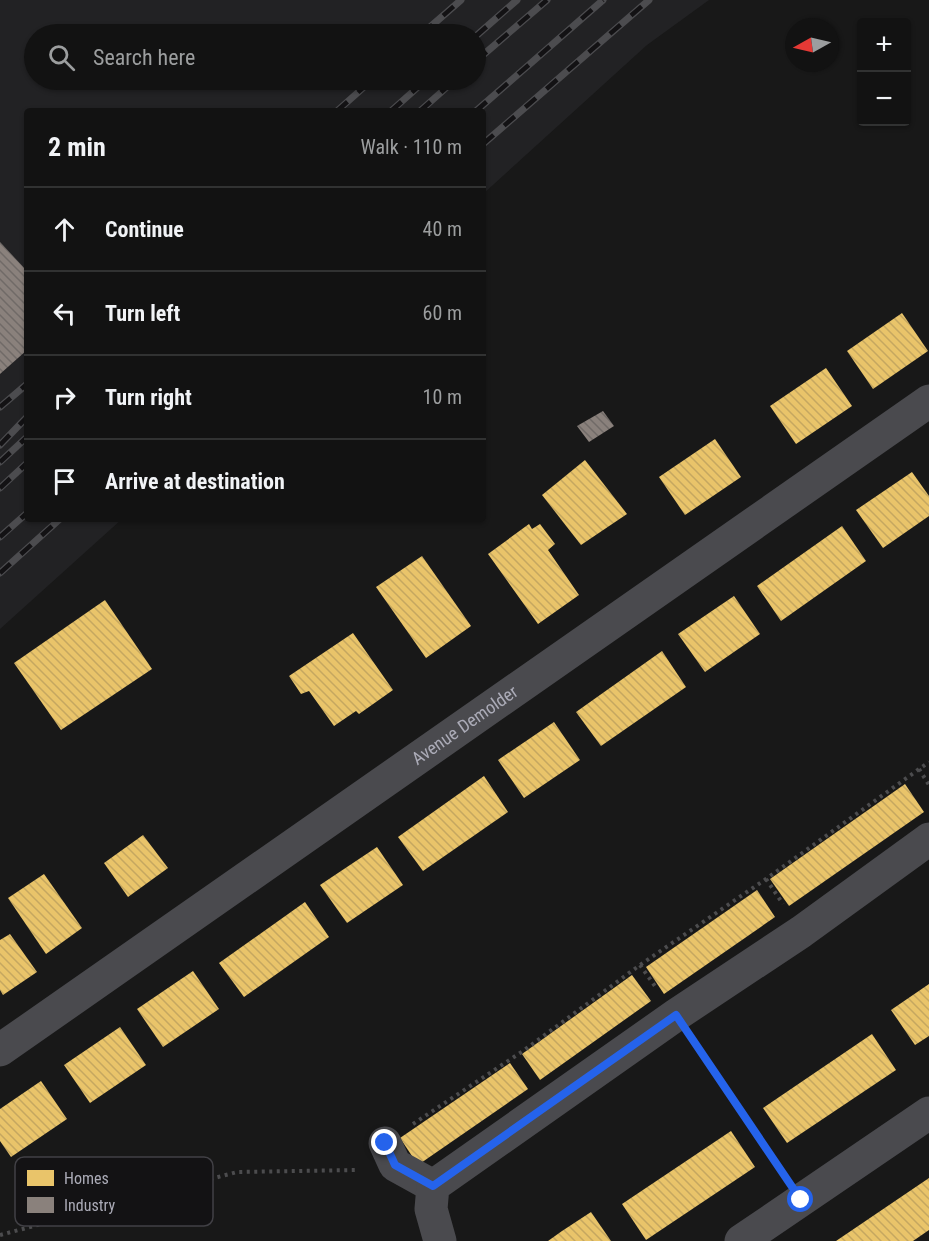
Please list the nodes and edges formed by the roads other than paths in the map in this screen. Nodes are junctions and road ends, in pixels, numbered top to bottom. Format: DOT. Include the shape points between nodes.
graph roads {
  1 [pos="929,401"];
  2 [pos="929,839"];
  3 [pos="0,1050"];
  4 [pos="929,1113"];
  5 [pos="390,1154"];
  6 [pos="433,1186"];
  7 [pos="440,1241"];
  8 [pos="741,1241"];
  1 -- 3 [label="street, Avenue Demolder"];
  2 -- 6 [label="street"];
  4 -- 8 [label="street"];
  5 -- 6 [label="street"];
  6 -- 7 [label="street" via="431,1209"];
}
